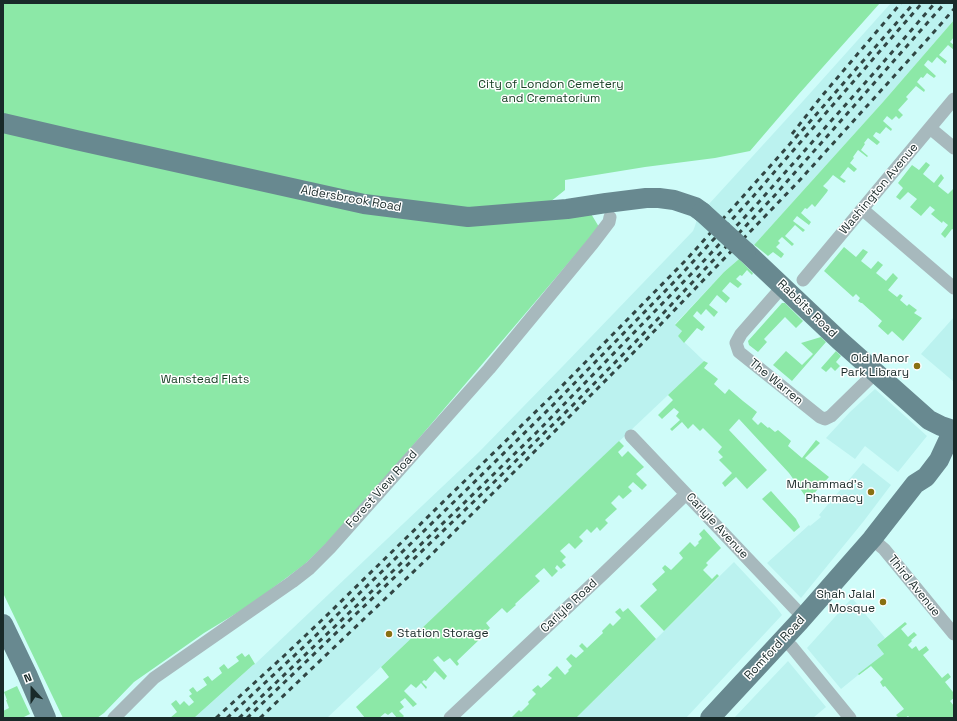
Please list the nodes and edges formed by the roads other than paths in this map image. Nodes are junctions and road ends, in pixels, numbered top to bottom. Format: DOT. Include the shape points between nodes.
graph roads {
  1 [pos="954,99"];
  2 [pos="3,123"];
  3 [pos="930,128"];
  4 [pos="954,148"];
  5 [pos="862,209"];
  6 [pos="702,212"];
  7 [pos="610,217"];
  8 [pos="803,280"];
  9 [pos="784,286"];
  10 [pos="954,288"];
  11 [pos="876,372"];
  12 [pos="954,430"];
  13 [pos="631,436"];
  14 [pos="686,494"];
  15 [pos="872,539"];
  16 [pos="803,617"];
  17 [pos="3,624"];
  18 [pos="954,634"];
  19 [pos="783,639"];
  20 [pos="46,718"];
  21 [pos="114,718"];
  22 [pos="450,718"];
  23 [pos="710,718"];
  24 [pos="850,718"];
  1 -- 3 [label="street, Washington Avenue"];
  2 -- 6 [label="main road, Aldersbrook Road" via="371,205 468,217 659,198 686,203"];
  3 -- 4 [label="street"];
  3 -- 5 [label="street, Washington Avenue"];
  5 -- 8 [label="street, Washington Avenue"];
  5 -- 10 [label="street"];
  6 -- 9 [label="main road, Rabbits Road, bridge"];
  7 -- 21 [label="street, Forest View Road" via="609,222 489,369 330,548 292,582 154,678"];
  9 -- 11 [label="main road, Rabbits Road"];
  9 -- 11 [label="street, The Warren" via="741,334 736,343 739,352 825,419"];
  11 -- 12 [label="main road, Rabbits Road" via="929,420"];
  12 -- 15 [label="main road, Romford Road" via="939,460 926,477 915,484"];
  13 -- 14 [label="street, Carlyle Avenue"];
  14 -- 16 [label="street, Carlyle Avenue"];
  14 -- 22 [label="street, Carlyle Road"];
  15 -- 16 [label="main road, Romford Road"];
  15 -- 18 [label="street, Third Avenue" via="884,549"];
  16 -- 19 [label="main road, Romford Road"];
  17 -- 20 [label="main road"];
  19 -- 23 [label="main road, Romford Road"];
  19 -- 24 [label="street"];
}
